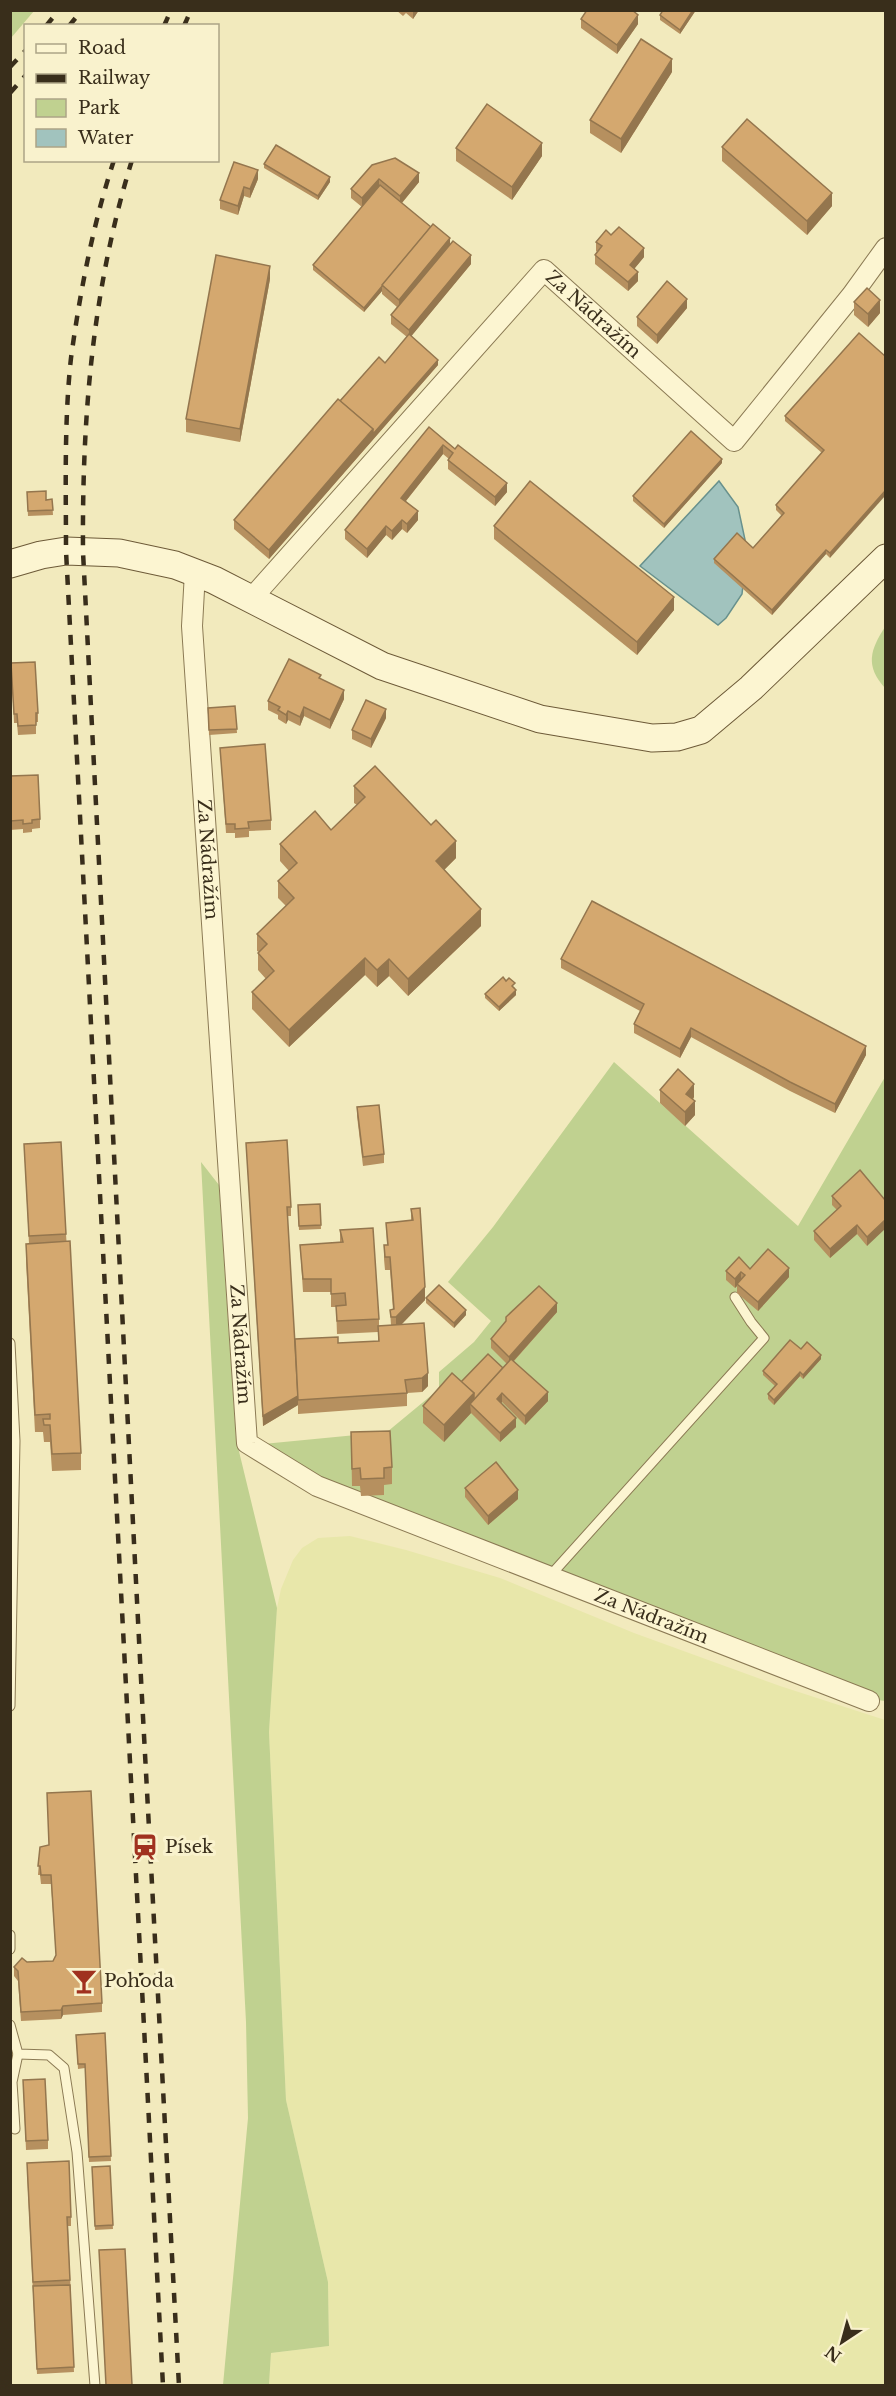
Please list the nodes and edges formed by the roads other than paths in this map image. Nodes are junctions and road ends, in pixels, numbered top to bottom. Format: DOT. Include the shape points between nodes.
graph roads {
  1 [pos="885,248"];
  2 [pos="885,558"];
  3 [pos="10,564"];
  4 [pos="195,572"];
  5 [pos="251,599"];
  6 [pos="735,1297"];
  7 [pos="10,1343"];
  8 [pos="549,1577"];
  9 [pos="869,1701"];
  10 [pos="10,1706"];
  11 [pos="10,1935"];
  12 [pos="10,1949"];
  13 [pos="10,2025"];
  14 [pos="18,2054"];
  15 [pos="15,2128"];
  16 [pos="95,2385"];
  1 -- 5 [label="street, Za Nádražím" via="734,441 544,270"];
  2 -- 5 [label="main road" via="751,688 701,730 678,737 652,738 540,719 382,666"];
  3 -- 4 [label="main road" via="57,552 100,552 152,558"];
  4 -- 5 [label="main road"];
  4 -- 8 [label="street, Za Nádražím" via="192,626 247,1443 317,1486"];
  6 -- 8 [label="lane" via="764,1338"];
  7 -- 10 [label="lane" via="15,1441"];
  8 -- 9 [label="street, Za Nádražím"];
  11 -- 12 [label="lane"];
  13 -- 14 [label="lane"];
  14 -- 15 [label="lane" via="12,2082"];
  14 -- 16 [label="lane" via="49,2055 64,2068 77,2152"];
}
